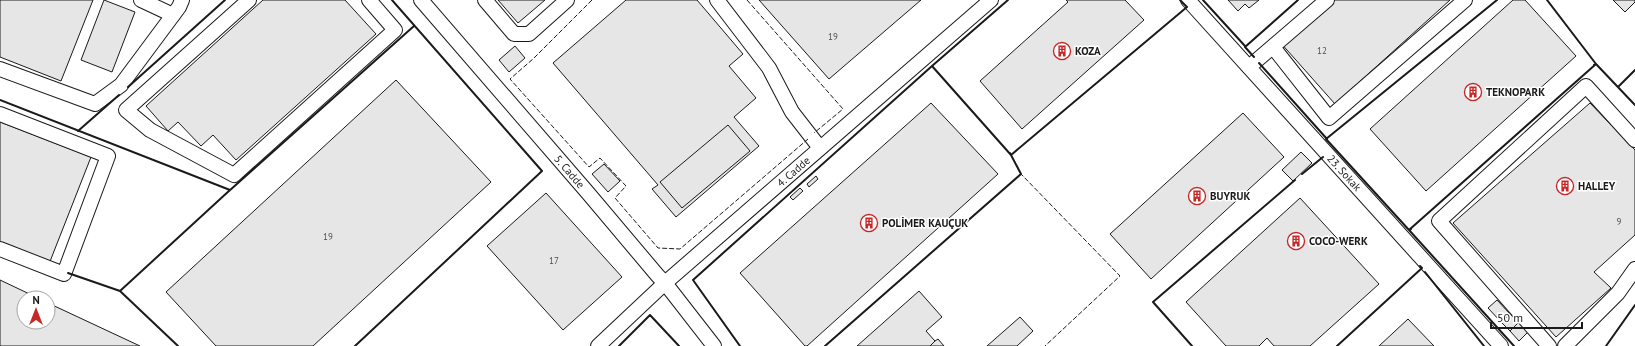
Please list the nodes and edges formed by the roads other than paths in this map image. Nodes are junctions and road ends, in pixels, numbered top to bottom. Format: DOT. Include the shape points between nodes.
graph roads {
  1 [pos="141,0"];
  2 [pos="182,0"];
  3 [pos="249,0"];
  4 [pos="369,0"];
  5 [pos="421,0"];
  6 [pos="485,0"];
  7 [pos="567,0"];
  8 [pos="717,0"];
  9 [pos="991,0"];
  10 [pos="1188,0"];
  11 [pos="1327,0"];
  12 [pos="1465,0"];
  13 [pos="173,15"];
  14 [pos="1272,47"];
  15 [pos="1249,67"];
  16 [pos="0,69"];
  17 [pos="0,114"];
  18 [pos="1635,140"];
  19 [pos="820,148"];
  20 [pos="0,250"];
  21 [pos="1635,269"];
  22 [pos="665,283"];
  23 [pos="598,346"];
  24 [pos="714,346"];
  25 [pos="1501,346"];
  26 [pos="1549,346"];
  27 [pos="1565,346"];
  1 -- 13 [label="street"];
  2 -- 13 [label="street"];
  3 -- 4 [label="street" via="126,110 150,130 234,175 395,30"];
  5 -- 22 [label="street, 5. Cadde"];
  6 -- 7 [label="street" via="514,34 529,34"];
  8 -- 19 [label="street" via="769,68 792,112"];
  9 -- 19 [label="street, 4. Cadde"];
  10 -- 15 [label="street, 23. Sokak"];
  11 -- 14 [label="street"];
  12 -- 14 [label="street" via="1329,118"];
  13 -- 16 [label="street" via="121,85 95,104"];
  14 -- 15 [label="street"];
  15 -- 25 [label="street, 23. Sokak"];
  17 -- 20 [label="street" via="108,156 64,274"];
  18 -- 26 [label="street" via="1586,86 1439,220"];
  19 -- 22 [label="street, 4. Cadde"];
  21 -- 27 [label="street" via="1618,293"];
  22 -- 23 [label="street, 4. Cadde"];
  22 -- 24 [label="street, 5. Cadde"];
}
